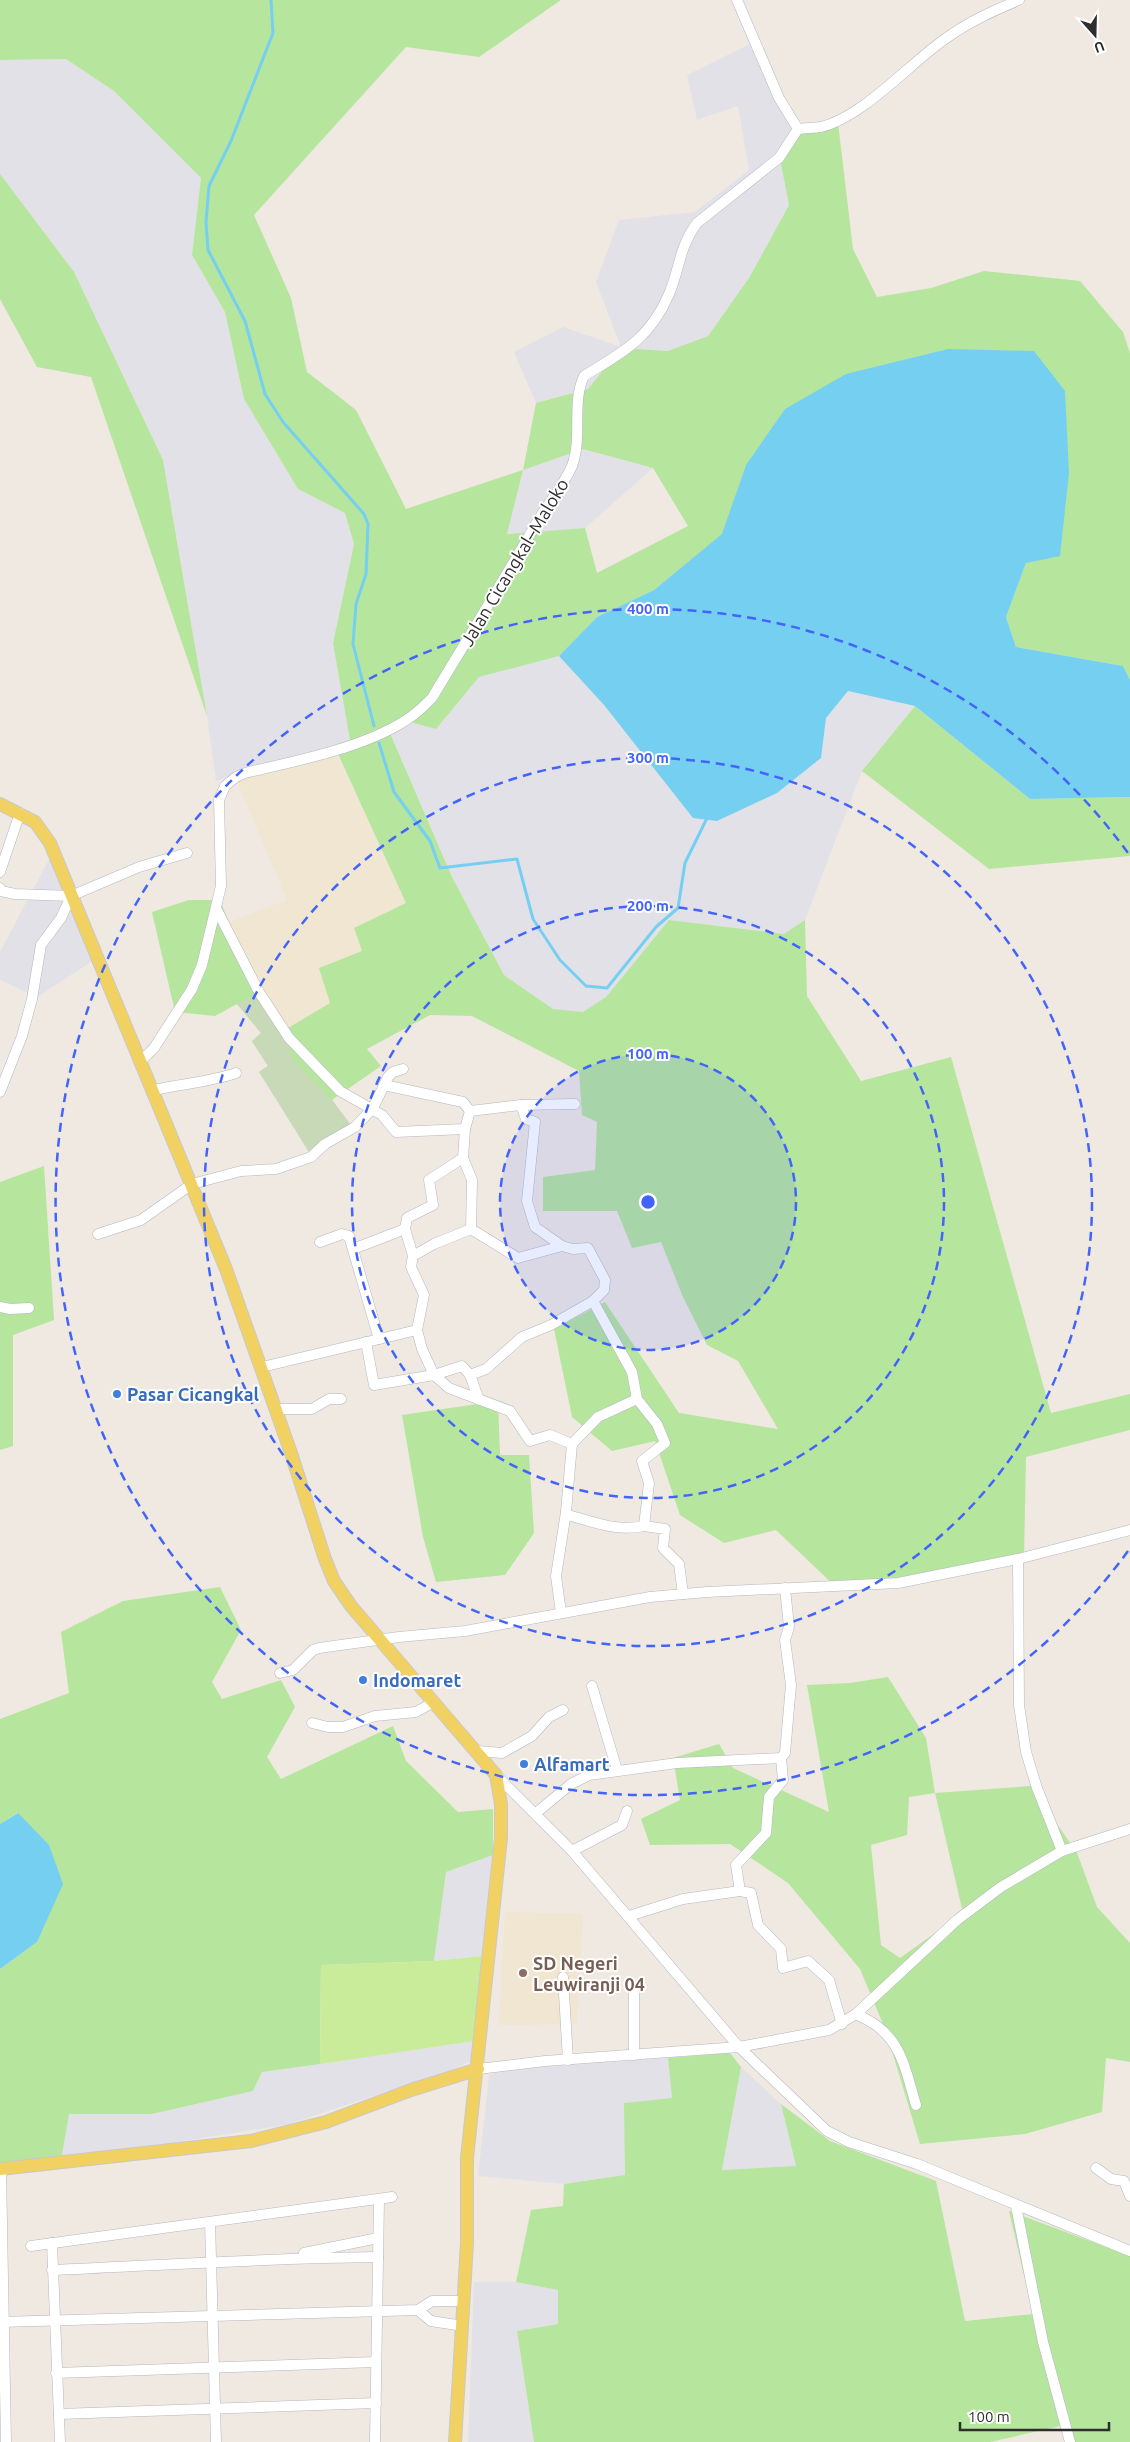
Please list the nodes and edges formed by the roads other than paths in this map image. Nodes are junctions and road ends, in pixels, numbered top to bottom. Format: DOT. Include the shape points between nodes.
graph roads {
  1 [pos="737,0"];
  2 [pos="1019,0"];
  3 [pos="798,129"];
  4 [pos="0,804"];
  5 [pos="20,813"];
  6 [pos="187,853"];
  7 [pos="0,872"];
  8 [pos="0,888"];
  9 [pos="71,896"];
  10 [pos="217,910"];
  11 [pos="141,1061"];
  12 [pos="403,1069"];
  13 [pos="236,1073"];
  14 [pos="384,1085"];
  15 [pos="154,1090"];
  16 [pos="0,1092"];
  17 [pos="575,1104"];
  18 [pos="521,1105"];
  19 [pos="373,1108"];
  20 [pos="470,1111"];
  21 [pos="465,1129"];
  22 [pos="463,1158"];
  23 [pos="192,1184"];
  24 [pos="405,1229"];
  25 [pos="471,1229"];
  26 [pos="98,1234"];
  27 [pos="320,1242"];
  28 [pos="562,1246"];
  29 [pos="353,1249"];
  30 [pos="413,1256"];
  31 [pos="593,1301"];
  32 [pos="0,1307"];
  33 [pos="29,1308"];
  34 [pos="417,1330"];
  35 [pos="380,1339"];
  36 [pos="366,1342"];
  37 [pos="262,1367"];
  38 [pos="434,1375"];
  39 [pos="470,1375"];
  40 [pos="341,1399"];
  41 [pos="636,1399"];
  42 [pos="479,1400"];
  43 [pos="275,1410"];
  44 [pos="572,1444"];
  45 [pos="566,1512"];
  46 [pos="644,1526"];
  47 [pos="1130,1530"];
  48 [pos="1018,1559"];
  49 [pos="785,1588"];
  50 [pos="683,1594"];
  51 [pos="561,1613"];
  52 [pos="380,1640"];
  53 [pos="280,1673"];
  54 [pos="592,1686"];
  55 [pos="434,1702"];
  56 [pos="563,1710"];
  57 [pos="312,1723"];
  58 [pos="478,1751"];
  59 [pos="781,1758"];
  60 [pos="617,1770"];
  61 [pos="496,1774"];
  62 [pos="627,1811"];
  63 [pos="536,1813"];
  64 [pos="1130,1829"];
  65 [pos="572,1851"];
  66 [pos="1062,1851"];
  67 [pos="740,1891"];
  68 [pos="628,1916"];
  69 [pos="563,1977"];
  70 [pos="634,1992"];
  71 [pos="856,2014"];
  72 [pos="842,2024"];
  73 [pos="739,2047"];
  74 [pos="634,2055"];
  75 [pos="568,2060"];
  76 [pos="478,2069"];
  77 [pos="916,2106"];
  78 [pos="1096,2168"];
  79 [pos="0,2169"];
  80 [pos="1130,2196"];
  81 [pos="392,2197"];
  82 [pos="379,2200"];
  83 [pos="1016,2206"];
  84 [pos="210,2222"];
  85 [pos="378,2238"];
  86 [pos="52,2243"];
  87 [pos="31,2246"];
  88 [pos="1130,2251"];
  89 [pos="378,2257"];
  90 [pos="284,2258"];
  91 [pos="212,2263"];
  92 [pos="52,2270"];
  93 [pos="463,2301"];
  94 [pos="418,2310"];
  95 [pos="377,2311"];
  96 [pos="212,2316"];
  97 [pos="54,2321"];
  98 [pos="2,2322"];
  99 [pos="463,2326"];
  100 [pos="376,2362"];
  101 [pos="214,2368"];
  102 [pos="56,2373"];
  103 [pos="376,2403"];
  104 [pos="215,2408"];
  105 [pos="59,2414"];
  106 [pos="6,2442"];
  107 [pos="60,2442"];
  108 [pos="216,2442"];
  109 [pos="370,2442"];
  110 [pos="375,2442"];
  111 [pos="455,2442"];
  112 [pos="1070,2442"];
  1 -- 3 [label="street" via="779,98"];
  2 -- 3 [label="street" via="984,14 945,38 838,121 821,127"];
  3 -- 10 [label="street, Jalan Cicangkal–Maloko" via="779,158 697,223 687,236 669,293 645,334 584,376 578,395 578,440 572,465 432,698 404,722 369,738 338,750 245,773 225,786 219,800 221,886"];
  4 -- 5 [label="main road"];
  5 -- 7 [label="street"];
  5 -- 9 [label="main road" via="45,833"];
  6 -- 9 [label="street" via="139,867"];
  8 -- 9 [label="street" via="15,894"];
  9 -- 11 [label="main road"];
  9 -- 16 [label="street" via="61,918 41,945 22,1036"];
  10 -- 11 [label="street, Jalan Cicangkal–Maloko" via="192,989 154,1048"];
  10 -- 19 [label="street" via="259,992 289,1038 340,1091"];
  11 -- 15 [label="main road"];
  12 -- 14 [label="street" via="393,1072"];
  13 -- 15 [label="street"];
  14 -- 19 [label="street"];
  14 -- 20 [label="street" via="463,1102"];
  15 -- 23 [label="main road"];
  17 -- 18 [label="street"];
  18 -- 20 [label="street"];
  18 -- 28 [label="street" via="526,1119 535,1122 527,1201 535,1227"];
  19 -- 21 [label="street" via="396,1132"];
  19 -- 23 [label="street" via="355,1127 302,1162 276,1169 241,1171"];
  20 -- 21 [label="street"];
  21 -- 22 [label="street"];
  22 -- 24 [label="street" via="429,1180 433,1205 407,1218"];
  22 -- 25 [label="street" via="472,1180"];
  23 -- 26 [label="street" via="141,1220"];
  23 -- 37 [label="main road"];
  24 -- 29 [label="street"];
  24 -- 30 [label="street"];
  25 -- 28 [label="street" via="518,1258"];
  25 -- 30 [label="street"];
  27 -- 29 [label="street" via="346,1234"];
  28 -- 31 [label="street" via="588,1248 605,1280 604,1290"];
  29 -- 35 [label="street"];
  30 -- 34 [label="street" via="412,1267 424,1295"];
  31 -- 39 [label="street" via="522,1337 486,1369"];
  31 -- 41 [label="street" via="632,1372"];
  32 -- 33 [label="street"];
  34 -- 35 [label="street"];
  34 -- 38 [label="street"];
  35 -- 36 [label="street"];
  36 -- 37 [label="street"];
  36 -- 38 [label="street" via="374,1385"];
  37 -- 43 [label="main road"];
  38 -- 39 [label="street" via="462,1366"];
  38 -- 42 [label="street" via="449,1388"];
  39 -- 42 [label="street"];
  40 -- 43 [label="street" via="330,1399 312,1409"];
  41 -- 44 [label="street" via="598,1417"];
  41 -- 46 [label="street" via="658,1424 665,1443 642,1461 649,1483"];
  42 -- 44 [label="street" via="510,1412 530,1441 550,1436"];
  43 -- 52 [label="main road" via="331,1574 351,1606"];
  44 -- 45 [label="street"];
  45 -- 46 [label="street" via="613,1528 628,1530"];
  45 -- 51 [label="street" via="556,1576"];
  46 -- 50 [label="street" via="665,1528 663,1548 679,1564"];
  47 -- 48 [label="street"];
  48 -- 49 [label="street" via="898,1583"];
  48 -- 66 [label="street" via="1019,1705 1026,1752"];
  49 -- 50 [label="street"];
  49 -- 59 [label="street" via="789,1627 785,1640 791,1704 785,1753"];
  50 -- 51 [label="street"];
  51 -- 52 [label="street" via="465,1631"];
  52 -- 53 [label="street" via="319,1648 293,1670"];
  52 -- 55 [label="main road"];
  54 -- 60 [label="street"];
  55 -- 57 [label="street" via="416,1712 375,1716 343,1727"];
  55 -- 58 [label="main road"];
  56 -- 58 [label="street" via="548,1717 532,1736 502,1753"];
  58 -- 61 [label="main road"];
  59 -- 60 [label="street" via="677,1763"];
  59 -- 67 [label="street" via="782,1780 769,1797 766,1833 736,1865"];
  60 -- 63 [label="street" via="589,1775 571,1784"];
  61 -- 63 [label="street"];
  61 -- 76 [label="main road" via="501,1804 501,1838"];
  62 -- 65 [label="street" via="622,1824"];
  63 -- 65 [label="street"];
  64 -- 66 [label="street"];
  65 -- 68 [label="street"];
  66 -- 71 [label="street" via="981,1901"];
  67 -- 68 [label="street" via="683,1898"];
  67 -- 72 [label="street" via="751,1893 758,1925 781,1949 783,1968 808,1961 829,1980"];
  68 -- 73 [label="street"];
  69 -- 75 [label="street"];
  70 -- 74 [label="street"];
  71 -- 72 [label="street"];
  71 -- 77 [label="street" via="876,2025 894,2042 901,2053"];
  72 -- 73 [label="street" via="829,2030"];
  73 -- 74 [label="street"];
  73 -- 83 [label="street" via="827,2131 849,2142 917,2164"];
  74 -- 75 [label="street"];
  75 -- 76 [label="street"];
  76 -- 79 [label="main road" via="326,2122 251,2141"];
  76 -- 93 [label="main road" via="467,2158"];
  78 -- 80 [label="street" via="1111,2179 1124,2181"];
  79 -- 98 [label="street"];
  81 -- 82 [label="street"];
  82 -- 84 [label="street"];
  82 -- 85 [label="street"];
  83 -- 88 [label="street"];
  83 -- 112 [label="street" via="1043,2342"];
  84 -- 86 [label="street"];
  84 -- 91 [label="street"];
  85 -- 89 [label="street"];
  85 -- 90 [label="street"];
  86 -- 87 [label="street"];
  86 -- 92 [label="street"];
  89 -- 90 [label="street"];
  89 -- 95 [label="street"];
  90 -- 91 [label="street"];
  91 -- 92 [label="street"];
  91 -- 96 [label="street"];
  92 -- 97 [label="street"];
  93 -- 94 [label="street" via="432,2301"];
  93 -- 99 [label="main road"];
  94 -- 95 [label="street"];
  94 -- 99 [label="street" via="430,2320"];
  95 -- 96 [label="street"];
  95 -- 100 [label="street"];
  96 -- 97 [label="street"];
  96 -- 101 [label="street"];
  97 -- 98 [label="street"];
  97 -- 102 [label="street"];
  98 -- 106 [label="street"];
  99 -- 111 [label="main road"];
  100 -- 101 [label="street"];
  100 -- 103 [label="street"];
  101 -- 102 [label="street"];
  101 -- 104 [label="street"];
  102 -- 105 [label="street"];
  103 -- 104 [label="street"];
  103 -- 110 [label="street"];
  104 -- 105 [label="street"];
  104 -- 108 [label="street"];
  105 -- 107 [label="street"];
  109 -- 110 [label="street"];
}
